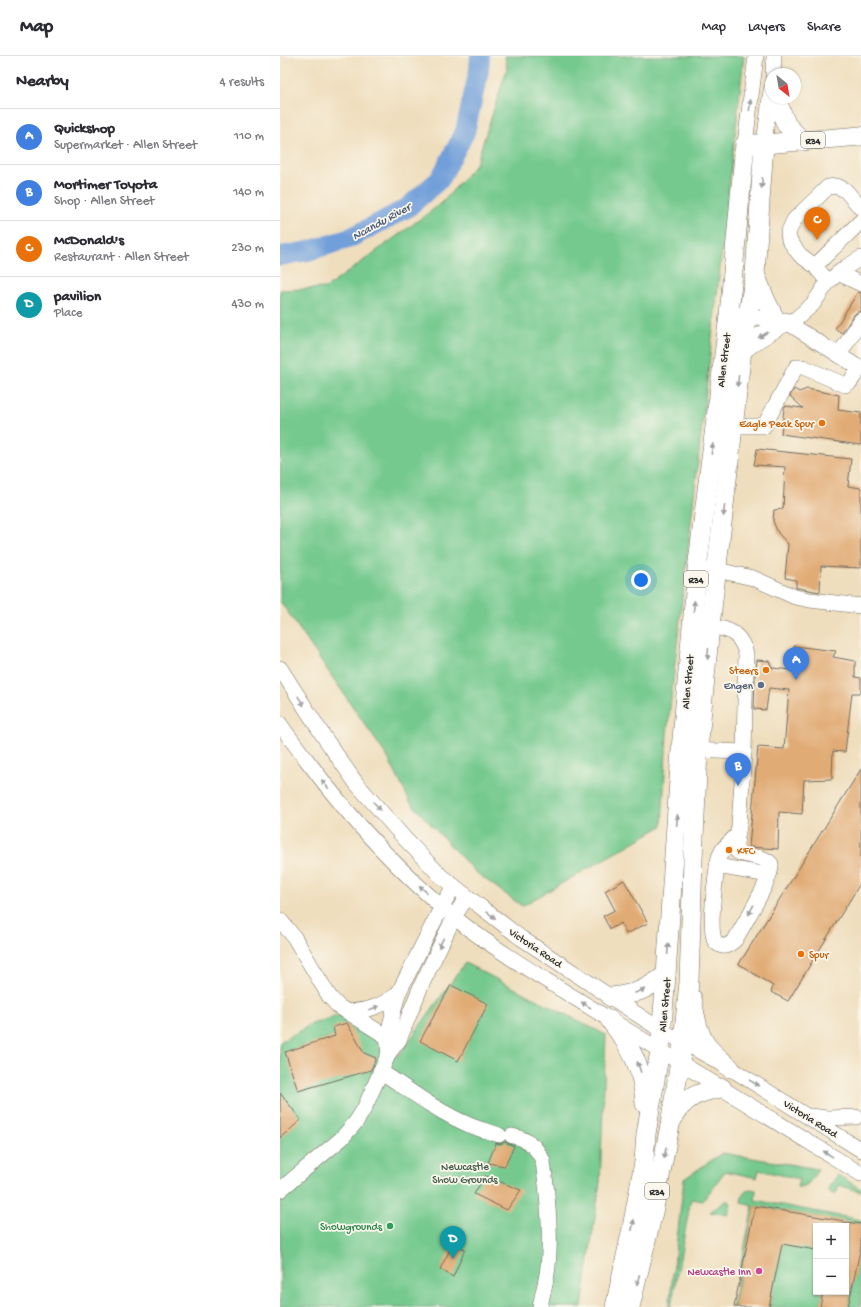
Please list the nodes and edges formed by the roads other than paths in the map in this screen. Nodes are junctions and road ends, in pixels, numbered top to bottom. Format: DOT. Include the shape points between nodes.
graph roads {
  1 [pos="756,56"];
  2 [pos="774,56"];
  3 [pos="773,68"];
  4 [pos="769,104"];
  5 [pos="778,104"];
  6 [pos="861,136"];
  7 [pos="802,141"];
  8 [pos="745,144"];
  9 [pos="764,144"];
  10 [pos="861,208"];
  11 [pos="861,220"];
  12 [pos="861,258"];
  13 [pos="815,266"];
  14 [pos="755,274"];
  15 [pos="833,278"];
  16 [pos="861,284"];
  17 [pos="729,314"];
  18 [pos="748,315"];
  19 [pos="861,320"];
  20 [pos="783,321"];
  21 [pos="742,350"];
  22 [pos="838,355"];
  23 [pos="860,369"];
  24 [pos="733,426"];
  25 [pos="708,477"];
  26 [pos="727,478"];
  27 [pos="697,570"];
  28 [pos="717,570"];
  29 [pos="861,606"];
  30 [pos="701,626"];
  31 [pos="280,668"];
  32 [pos="280,724"];
  33 [pos="690,750"];
  34 [pos="744,752"];
  35 [pos="737,835"];
  36 [pos="717,866"];
  37 [pos="769,875"];
  38 [pos="454,886"];
  39 [pos="467,897"];
  40 [pos="442,906"];
  41 [pos="454,917"];
  42 [pos="280,920"];
  43 [pos="666,975"];
  44 [pos="689,982"];
  45 [pos="398,994"];
  46 [pos="611,997"];
  47 [pos="348,1012"];
  48 [pos="610,1020"];
  49 [pos="661,1030"];
  50 [pos="393,1039"];
  51 [pos="683,1042"];
  52 [pos="660,1050"];
  53 [pos="680,1062"];
  54 [pos="730,1068"];
  55 [pos="380,1071"];
  56 [pos="722,1088"];
  57 [pos="806,1116"];
  58 [pos="859,1116"];
  59 [pos="670,1125"];
  60 [pos="646,1134"];
  61 [pos="843,1138"];
  62 [pos="861,1150"];
  63 [pos="861,1174"];
  64 [pos="280,1190"];
  65 [pos="540,1307"];
  66 [pos="615,1307"];
  67 [pos="630,1307"];
  8 -- 1 [label="street, Allen Street, one-way"];
  2 -- 3 [label="street"];
  4 -- 9 [label="street, Allen Street"];
  5 -- 7 [label="main road" via="786,124"];
  6 -- 7 [label="main road, R34"];
  7 -- 9 [label="main road, R34"];
  8 -- 9 [label="main road, R34"];
  8 -- 17 [label="main road, Allen Street / R34"];
  9 -- 14 [label="main road, Allen Street / R34, one-way"];
  10 -- 13 [label="street" via="845,190 837,186 828,187 794,220 788,234 789,240 800,256"];
  11 -- 13 [label="street"];
  12 -- 15 [label="street"];
  13 -- 15 [label="street"];
  14 -- 18 [label="main road, Allen Street / R34"];
  14 -- 20 [label="main road" via="766,301"];
  15 -- 16 [label="street"];
  15 -- 20 [label="street" via="813,304 797,318"];
  17 -- 18 [label="street"];
  25 -- 17 [label="main road, Allen Street / R34, one-way"];
  18 -- 20 [label="street"];
  18 -- 21 [label="main road, Allen Street / R34"];
  19 -- 22 [label="street"];
  20 -- 21 [label="main road, one-way"];
  20 -- 22 [label="street"];
  21 -- 24 [label="main road, Allen Street / R34, one-way"];
  22 -- 23 [label="street"];
  23 -- 24 [label="street" via="845,385 802,367 796,368 764,426"];
  24 -- 26 [label="main road, Allen Street / R34"];
  25 -- 26 [label="main road"];
  25 -- 27 [label="main road, Allen Street / R34"];
  26 -- 28 [label="main road, Allen Street / R34, one-way"];
  27 -- 28 [label="street"];
  30 -- 27 [label="main road, Allen Street / R34, one-way"];
  28 -- 29 [label="street" via="753,578 794,597"];
  28 -- 30 [label="main road, Allen Street / R34"];
  30 -- 33 [label="main road, Allen Street / R34"];
  30 -- 34 [label="street" via="733,632 744,648"];
  31 -- 38 [label="street, Victoria Road, one-way" via="356,783 442,878"];
  40 -- 32 [label="street, Victoria Road, one-way" via="376,843 320,778"];
  33 -- 34 [label="street"];
  43 -- 33 [label="main road, Allen Street / R34, one-way"];
  33 -- 44 [label="main road, Allen Street / R34" via="693,860"];
  34 -- 35 [label="street"];
  35 -- 36 [label="street" via="723,849"];
  35 -- 37 [label="street" via="736,852 769,861 772,867"];
  36 -- 37 [label="street"];
  37 -- 36 [label="street, one-way" via="735,940 725,946 719,945 714,939 712,917"];
  38 -- 39 [label="street, Victoria Road"];
  38 -- 40 [label="street"];
  39 -- 41 [label="street"];
  39 -- 46 [label="street, Victoria Road, one-way" via="521,938"];
  40 -- 41 [label="street, Victoria Road"];
  40 -- 45 [label="street"];
  48 -- 41 [label="street, Victoria Road, one-way" via="483,939"];
  41 -- 50 [label="street, one-way"];
  42 -- 47 [label="street" via="294,937 329,996"];
  46 -- 43 [label="main road, one-way" via="642,991"];
  43 -- 49 [label="main road, Allen Street / R34"];
  44 -- 51 [label="main road, Allen Street / R34"];
  44 -- 54 [label="main road" via="701,1034 707,1045"];
  47 -- 45 [label="street, one-way" via="372,1009"];
  45 -- 50 [label="street"];
  46 -- 49 [label="street, Victoria Road"];
  47 -- 50 [label="street"];
  48 -- 52 [label="street, Victoria Road"];
  60 -- 48 [label="main road, one-way" via="644,1089 640,1068 623,1036"];
  49 -- 51 [label="street, Victoria Road"];
  49 -- 52 [label="main road, Allen Street / R34"];
  50 -- 55 [label="street"];
  51 -- 53 [label="main road, Allen Street / R34"];
  51 -- 54 [label="street, Victoria Road"];
  52 -- 53 [label="street, Victoria Road"];
  52 -- 60 [label="main road, Allen Street / R34"];
  53 -- 56 [label="street, Victoria Road"];
  53 -- 59 [label="main road, Allen Street / R34"];
  54 -- 57 [label="street, Victoria Road, one-way"];
  55 -- 64 [label="street" via="356,1122 341,1139"];
  55 -- 65 [label="street" via="467,1125 522,1138 529,1141 539,1152 545,1176 548,1236 547,1273"];
  56 -- 59 [label="main road" via="694,1095 681,1106"];
  63 -- 56 [label="street, Victoria Road, one-way"];
  57 -- 58 [label="street"];
  57 -- 61 [label="street, Victoria Road"];
  58 -- 61 [label="street"];
  59 -- 67 [label="main road, Allen Street / R34, one-way" via="654,1208"];
  66 -- 60 [label="main road, Allen Street / R34, one-way" via="644,1162"];
  61 -- 62 [label="street, Victoria Road"];
}
